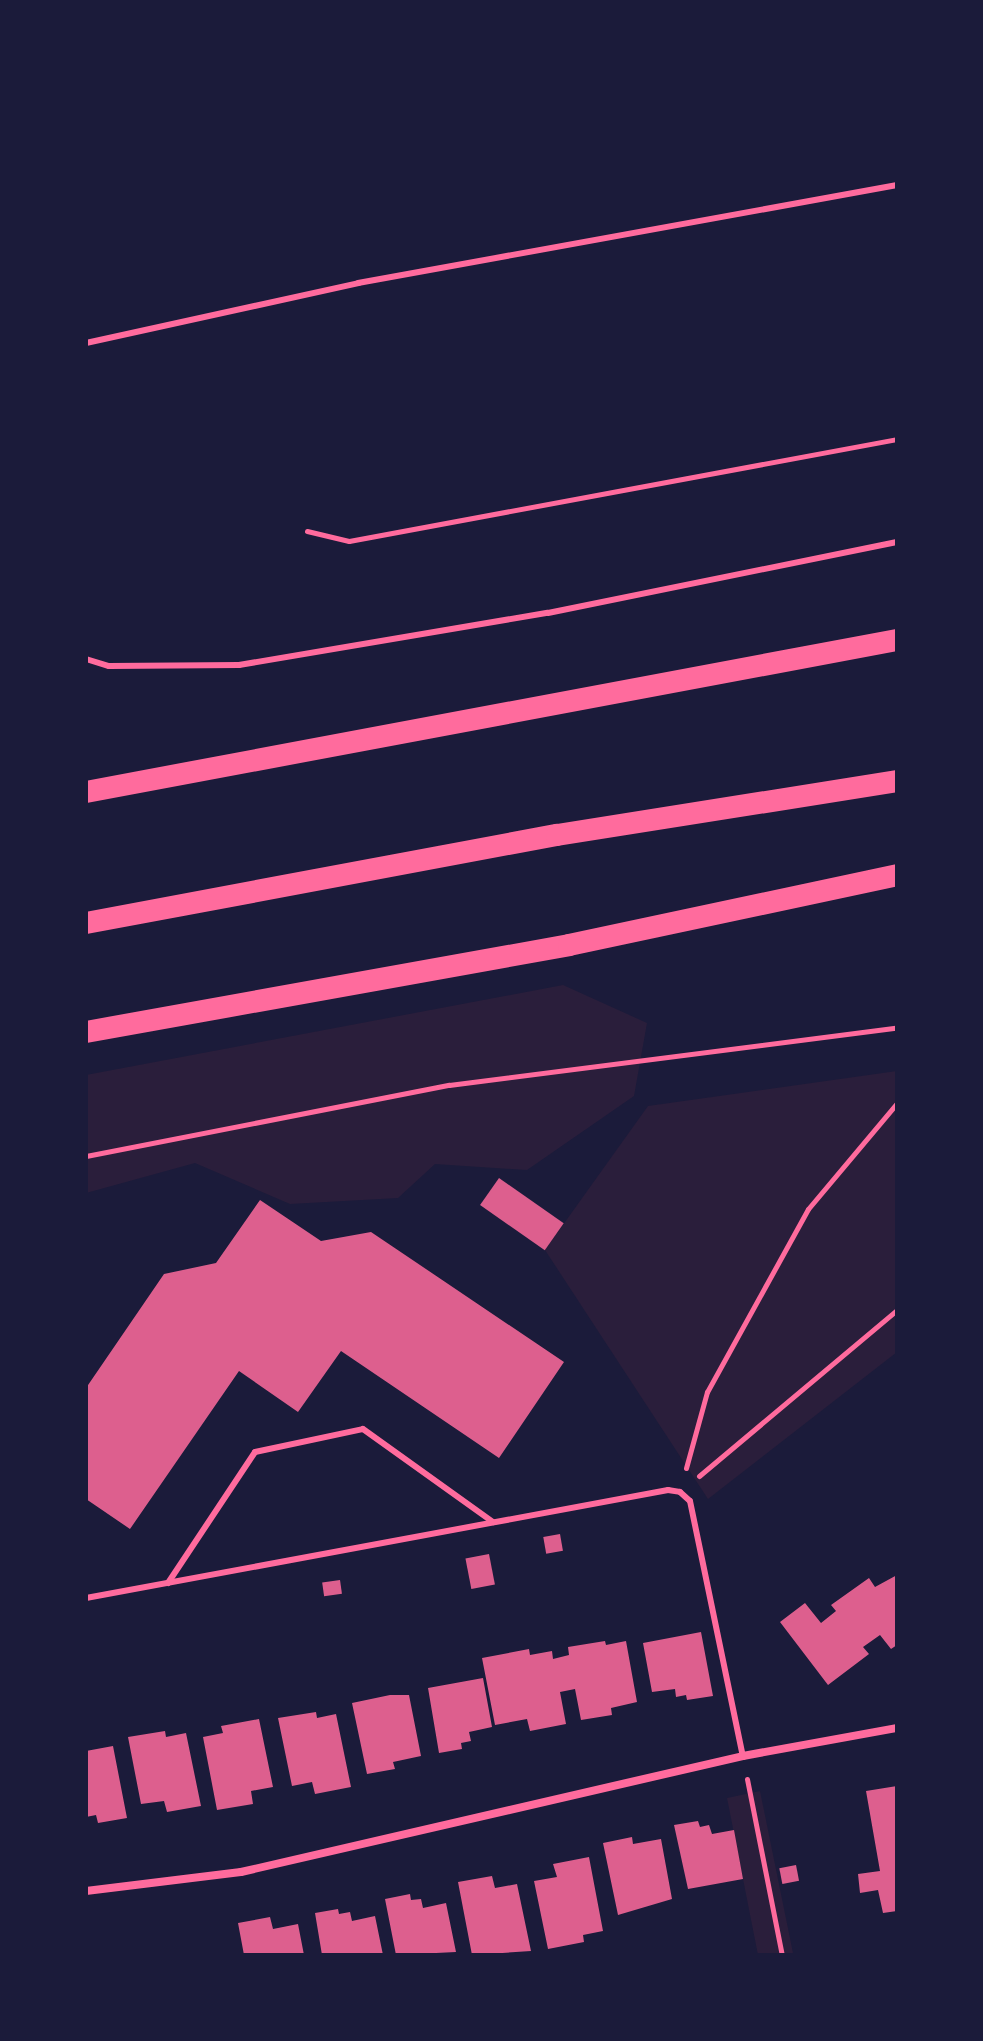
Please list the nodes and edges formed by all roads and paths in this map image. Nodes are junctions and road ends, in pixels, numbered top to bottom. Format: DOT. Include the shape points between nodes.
graph roads {
  1 [pos="897,185"];
  2 [pos="86,343"];
  3 [pos="897,439"];
  4 [pos="307,531"];
  5 [pos="897,542"];
  6 [pos="897,640"];
  7 [pos="86,659"];
  8 [pos="897,781"];
  9 [pos="86,792"];
  10 [pos="897,875"];
  11 [pos="86,923"];
  12 [pos="897,1028"];
  13 [pos="86,1032"];
  14 [pos="897,1103"];
  15 [pos="86,1156"];
  16 [pos="897,1310"];
  17 [pos="680,1492"];
  18 [pos="493,1522"];
  19 [pos="168,1583"];
  20 [pos="86,1598"];
  21 [pos="897,1728"];
  22 [pos="743,1756"];
  23 [pos="86,1891"];
  24 [pos="782,1955"];
  1 -- 2 [label="lane" via="358,283"];
  3 -- 4 [label="path" via="349,541"];
  5 -- 7 [label="lane" via="548,613 239,665 109,666"];
  6 -- 9 [label="highway"];
  8 -- 11 [label="highway" via="557,835"];
  10 -- 13 [label="highway" via="569,945"];
  12 -- 15 [label="path" via="449,1085"];
  14 -- 17 [label="path" via="808,1209 707,1392"];
  16 -- 17 [label="path"];
  17 -- 18 [label="lane"];
  17 -- 22 [label="lane" via="690,1501"];
  18 -- 19 [label="lane"];
  18 -- 19 [label="lane" via="363,1429 255,1452"];
  19 -- 20 [label="lane"];
  21 -- 22 [label="street"];
  22 -- 23 [label="street" via="241,1872"];
  22 -- 24 [label="path"];
}
